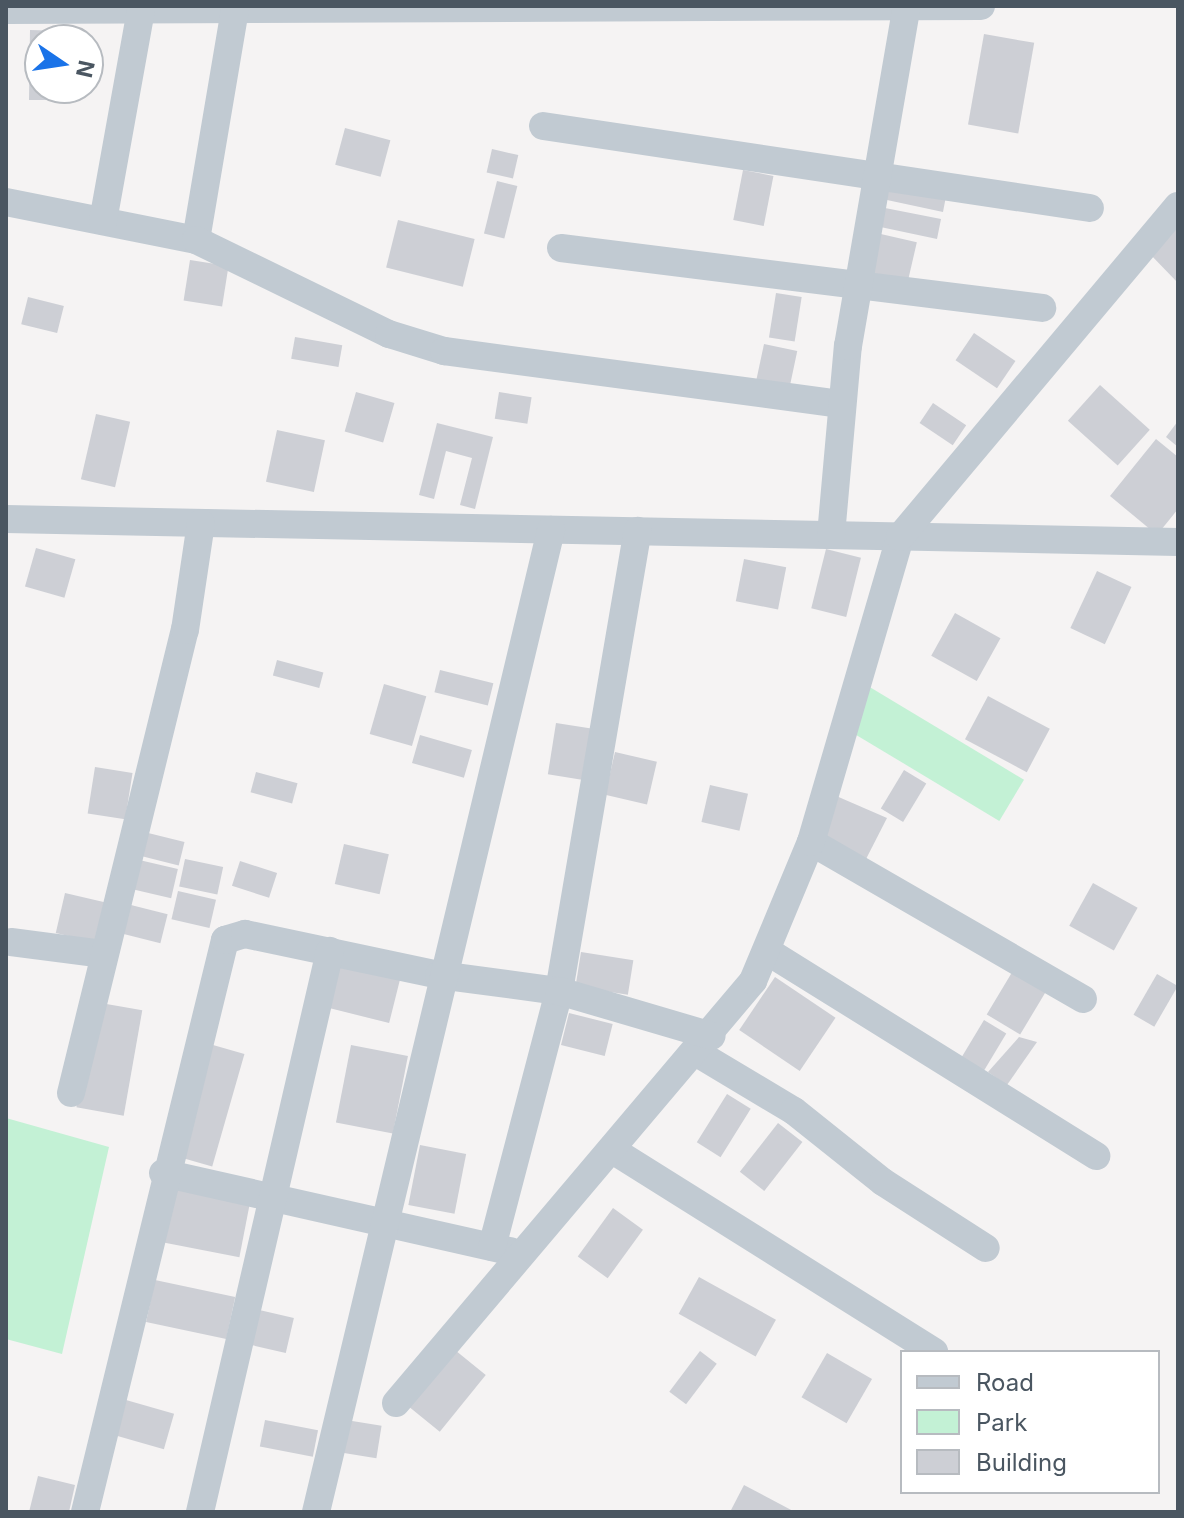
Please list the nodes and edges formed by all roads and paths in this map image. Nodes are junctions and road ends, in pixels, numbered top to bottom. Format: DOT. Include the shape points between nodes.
graph roads {
  1 [pos="907,6"];
  2 [pos="981,6"];
  3 [pos="141,9"];
  4 [pos="235,9"];
  5 [pos="6,10"];
  6 [pos="543,126"];
  7 [pos="880,174"];
  8 [pos="1178,206"];
  9 [pos="1090,208"];
  10 [pos="8,210"];
  11 [pos="103,221"];
  12 [pos="196,240"];
  13 [pos="561,248"];
  14 [pos="858,285"];
  15 [pos="1042,308"];
  16 [pos="841,404"];
  17 [pos="6,519"];
  18 [pos="201,523"];
  19 [pos="551,530"];
  20 [pos="638,531"];
  21 [pos="831,535"];
  22 [pos="900,537"];
  23 [pos="1178,542"];
  24 [pos="811,842"];
  25 [pos="11,942"];
  26 [pos="330,951"];
  27 [pos="767,951"];
  28 [pos="104,954"];
  29 [pos="439,975"];
  30 [pos="559,991"];
  31 [pos="1083,999"];
  32 [pos="704,1045"];
  33 [pos="71,1093"];
  34 [pos="614,1151"];
  35 [pos="1096,1156"];
  36 [pos="163,1173"];
  37 [pos="270,1197"];
  38 [pos="385,1223"];
  39 [pos="492,1247"];
  40 [pos="986,1248"];
  41 [pos="527,1255"];
  42 [pos="931,1350"];
  43 [pos="396,1403"];
  44 [pos="85,1512"];
  45 [pos="200,1512"];
  46 [pos="316,1512"];
  1 -- 2 [label="street"];
  1 -- 4 [label="street"];
  1 -- 7 [label="street"];
  3 -- 4 [label="street"];
  3 -- 5 [label="street"];
  3 -- 11 [label="street"];
  4 -- 12 [label="street"];
  6 -- 7 [label="street"];
  7 -- 9 [label="street"];
  7 -- 14 [label="street"];
  8 -- 22 [label="street"];
  10 -- 11 [label="street"];
  11 -- 12 [label="street"];
  12 -- 16 [label="street" via="389,334 444,351"];
  13 -- 14 [label="street"];
  14 -- 15 [label="street"];
  14 -- 16 [label="street"];
  16 -- 21 [label="street"];
  17 -- 18 [label="street"];
  18 -- 19 [label="street"];
  18 -- 28 [label="street" via="185,630"];
  19 -- 20 [label="street"];
  19 -- 29 [label="street"];
  20 -- 21 [label="street"];
  20 -- 30 [label="street"];
  21 -- 22 [label="street"];
  22 -- 23 [label="street"];
  22 -- 24 [label="street"];
  24 -- 27 [label="street"];
  24 -- 31 [label="street"];
  25 -- 28 [label="street"];
  26 -- 29 [label="street"];
  26 -- 36 [label="street" via="245,934 225,940"];
  26 -- 37 [label="street"];
  27 -- 32 [label="street"];
  27 -- 35 [label="street"];
  28 -- 33 [label="street"];
  29 -- 30 [label="street"];
  29 -- 38 [label="street"];
  30 -- 32 [label="street"];
  30 -- 39 [label="street"];
  32 -- 34 [label="street"];
  32 -- 40 [label="street" via="883,1182"];
  34 -- 41 [label="street"];
  34 -- 42 [label="street"];
  36 -- 37 [label="street"];
  36 -- 44 [label="street"];
  37 -- 38 [label="street"];
  37 -- 45 [label="street"];
  38 -- 39 [label="street"];
  38 -- 46 [label="street"];
  39 -- 41 [label="street"];
  41 -- 43 [label="street"];
}
